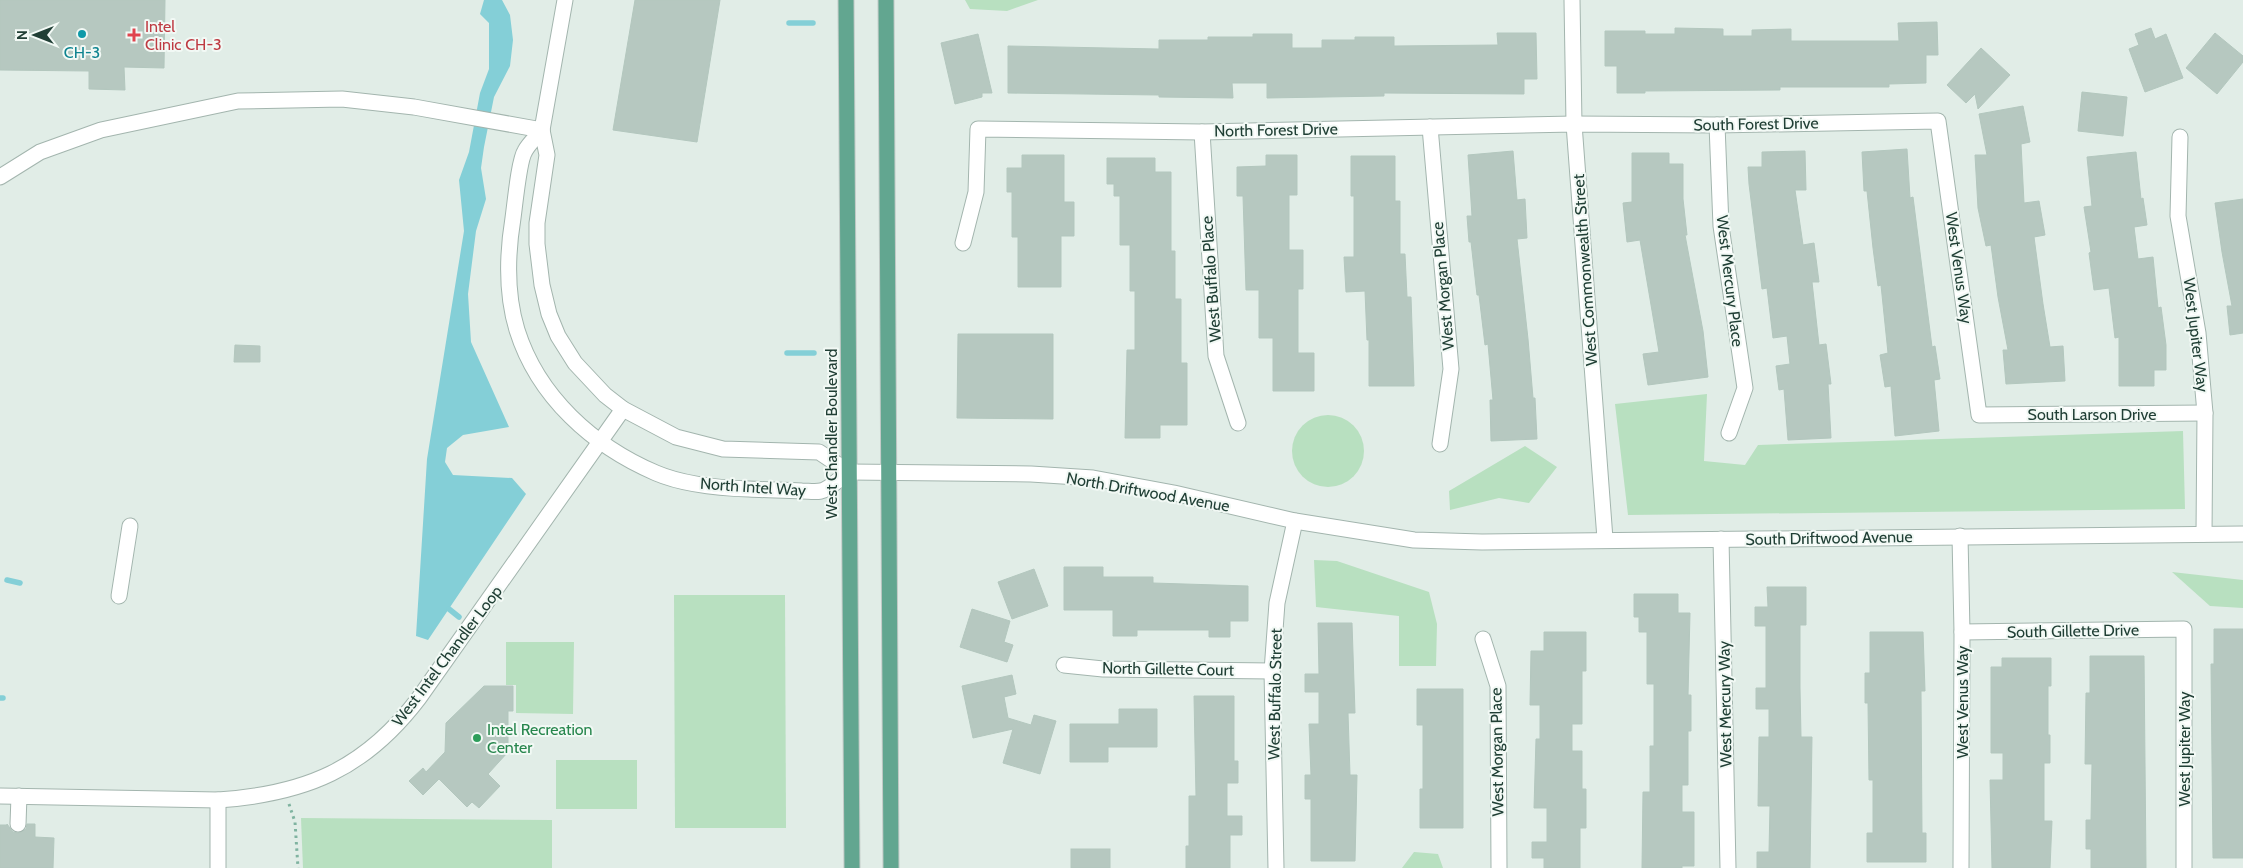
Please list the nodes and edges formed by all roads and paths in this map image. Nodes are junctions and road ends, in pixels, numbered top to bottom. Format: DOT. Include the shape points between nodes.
graph roads {
  1 [pos="565,0"];
  2 [pos="846,0"];
  3 [pos="886,0"];
  4 [pos="1572,0"];
  5 [pos="1938,121"];
  6 [pos="1574,124"];
  7 [pos="1717,125"];
  8 [pos="1430,128"];
  9 [pos="542,130"];
  10 [pos="1202,132"];
  11 [pos="2180,137"];
  12 [pos="0,177"];
  13 [pos="963,243"];
  14 [pos="623,409"];
  15 [pos="2205,413"];
  16 [pos="1979,415"];
  17 [pos="1238,423"];
  18 [pos="1730,433"];
  19 [pos="600,441"];
  20 [pos="1440,444"];
  21 [pos="849,472"];
  22 [pos="888,472"];
  23 [pos="1295,521"];
  24 [pos="130,526"];
  25 [pos="2204,534"];
  26 [pos="2243,534"];
  27 [pos="1960,536"];
  28 [pos="1605,539"];
  29 [pos="1722,539"];
  30 [pos="1414,540"];
  31 [pos="119,596"];
  32 [pos="2184,629"];
  33 [pos="1962,632"];
  34 [pos="1483,639"];
  35 [pos="1064,665"];
  36 [pos="1272,671"];
  37 [pos="284,792"];
  38 [pos="0,796"];
  39 [pos="18,796"];
  40 [pos="218,800"];
  41 [pos="18,824"];
  42 [pos="218,868"];
  43 [pos="298,868"];
  44 [pos="852,868"];
  45 [pos="891,868"];
  46 [pos="1276,868"];
  47 [pos="1499,868"];
  48 [pos="1728,868"];
  49 [pos="1960,868"];
  50 [pos="2184,868"];
  1 -- 9 [label="street"];
  2 -- 21 [label="main road, West Chandler Boulevard"];
  3 -- 22 [label="main road"];
  4 -- 6 [label="street, West Commonwealth Street"];
  5 -- 7 [label="street, South Forest Drive"];
  5 -- 16 [label="street, West Venus Way"];
  6 -- 7 [label="street, South Forest Drive"];
  6 -- 8 [label="street, North Forest Drive"];
  6 -- 28 [label="street, West Commonwealth Street"];
  7 -- 18 [label="street, West Mercury Place" via="1721,226 1745,388"];
  8 -- 10 [label="street, North Forest Drive"];
  8 -- 20 [label="street, West Morgan Place" via="1451,369"];
  9 -- 12 [label="street" via="414,107 342,99 238,101 101,130 40,152"];
  9 -- 14 [label="street" via="547,155 537,223 537,260 549,314 575,363"];
  9 -- 19 [label="street" via="524,152 509,254 510,298 517,331 540,379 560,407"];
  10 -- 13 [label="street, North Forest Drive" via="978,130 976,192"];
  10 -- 17 [label="street, West Buffalo Place" via="1216,356"];
  11 -- 15 [label="street, West Jupiter Way" via="2178,216 2198,333"];
  14 -- 19 [label="street, West Intel Chandler Loop"];
  14 -- 21 [label="street" via="676,437 698,444 723,449 819,452"];
  15 -- 16 [label="street, South Larson Drive"];
  15 -- 25 [label="street, West Jupiter Way"];
  19 -- 21 [label="street, North Intel Way" via="656,473 709,486 822,491"];
  19 -- 37 [label="street, West Intel Chandler Loop" via="404,718 360,758 316,781"];
  21 -- 22 [label="street, North Driftwood Avenue"];
  21 -- 44 [label="main road, West Chandler Boulevard"];
  22 -- 23 [label="street, North Driftwood Avenue" via="1093,478"];
  22 -- 45 [label="main road"];
  23 -- 30 [label="street, North Driftwood Avenue"];
  23 -- 36 [label="street, West Buffalo Street" via="1277,603"];
  24 -- 31 [label="street"];
  25 -- 26 [label="street, South Driftwood Avenue"];
  25 -- 27 [label="street, South Driftwood Avenue"];
  27 -- 29 [label="street, South Driftwood Avenue"];
  27 -- 33 [label="street, West Venus Way"];
  28 -- 29 [label="street, South Driftwood Avenue"];
  28 -- 30 [label="street, South Driftwood Avenue"];
  29 -- 48 [label="street, West Mercury Way"];
  32 -- 33 [label="street, South Gillette Drive"];
  32 -- 50 [label="street, West Jupiter Way"];
  33 -- 49 [label="street, West Venus Way"];
  34 -- 47 [label="street, West Morgan Place" via="1498,686"];
  35 -- 36 [label="street, North Gillette Court" via="1103,669"];
  36 -- 46 [label="street, West Buffalo Street"];
  37 -- 40 [label="street, West Intel Chandler Loop"];
  37 -- 43 [label="path" via="295,822"];
  38 -- 39 [label="street, West Intel Chandler Loop"];
  39 -- 40 [label="street, West Intel Chandler Loop"];
  39 -- 41 [label="street"];
  40 -- 42 [label="street"];
}
